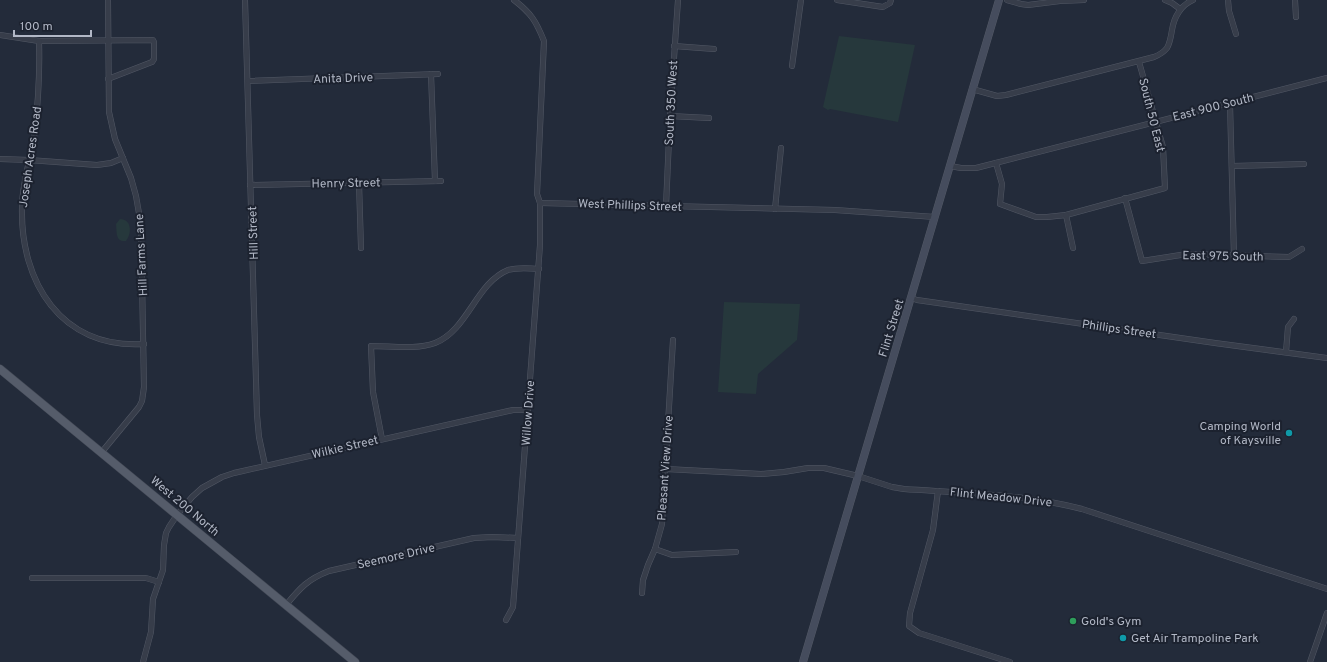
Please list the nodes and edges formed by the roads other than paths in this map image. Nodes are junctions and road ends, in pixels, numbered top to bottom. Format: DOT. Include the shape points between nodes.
graph roads {
  1 [pos="108,0"];
  2 [pos="246,0"];
  3 [pos="514,0"];
  4 [pos="678,0"];
  5 [pos="801,0"];
  6 [pos="837,0"];
  7 [pos="998,0"];
  8 [pos="1007,0"];
  9 [pos="1084,0"];
  10 [pos="1165,0"];
  11 [pos="1193,0"];
  12 [pos="1228,0"];
  13 [pos="1295,0"];
  14 [pos="891,1"];
  15 [pos="1180,9"];
  16 [pos="1296,18"];
  17 [pos="1236,34"];
  18 [pos="0,35"];
  19 [pos="108,40"];
  20 [pos="39,41"];
  21 [pos="674,46"];
  22 [pos="714,49"];
  23 [pos="1139,62"];
  24 [pos="792,66"];
  25 [pos="431,74"];
  26 [pos="438,74"];
  27 [pos="1327,78"];
  28 [pos="108,79"];
  29 [pos="248,81"];
  30 [pos="972,89"];
  31 [pos="1230,104"];
  32 [pos="670,116"];
  33 [pos="709,118"];
  34 [pos="1155,122"];
  35 [pos="781,148"];
  36 [pos="123,158"];
  37 [pos="0,160"];
  38 [pos="29,160"];
  39 [pos="996,163"];
  40 [pos="1304,164"];
  41 [pos="950,166"];
  42 [pos="1232,166"];
  43 [pos="435,181"];
  44 [pos="441,181"];
  45 [pos="359,183"];
  46 [pos="250,185"];
  47 [pos="1126,198"];
  48 [pos="540,203"];
  49 [pos="666,206"];
  50 [pos="776,209"];
  51 [pos="1066,215"];
  52 [pos="935,217"];
  53 [pos="361,248"];
  54 [pos="1073,248"];
  55 [pos="1302,249"];
  56 [pos="1234,256"];
  57 [pos="539,269"];
  58 [pos="912,298"];
  59 [pos="1294,319"];
  60 [pos="673,340"];
  61 [pos="144,344"];
  62 [pos="1286,352"];
  63 [pos="1327,358"];
  64 [pos="0,369"];
  65 [pos="528,410"];
  66 [pos="382,439"];
  67 [pos="101,453"];
  68 [pos="265,466"];
  69 [pos="666,469"];
  70 [pos="858,476"];
  71 [pos="938,491"];
  72 [pos="177,515"];
  73 [pos="518,538"];
  74 [pos="655,549"];
  75 [pos="736,552"];
  76 [pos="32,578"];
  77 [pos="159,582"];
  78 [pos="1327,590"];
  79 [pos="642,593"];
  80 [pos="286,605"];
  81 [pos="1327,613"];
  82 [pos="506,620"];
  83 [pos="143,662"];
  84 [pos="355,662"];
  85 [pos="804,662"];
  86 [pos="1010,662"];
  87 [pos="1310,662"];
  1 -- 19 [label="street, Hill Farms Lane"];
  2 -- 29 [label="street, Hill Street"];
  3 -- 48 [label="street" via="538,24 544,41 537,194"];
  4 -- 21 [label="street, South 350 West"];
  5 -- 24 [label="street"];
  6 -- 14 [label="street" via="883,7"];
  7 -- 30 [label="street, Flint Street"];
  8 -- 9 [label="street" via="1028,5"];
  10 -- 15 [label="street"];
  11 -- 15 [label="street"];
  12 -- 17 [label="street"];
  13 -- 16 [label="street"];
  15 -- 23 [label="street" via="1174,20 1167,47 1162,53"];
  18 -- 20 [label="street"];
  19 -- 20 [label="street"];
  19 -- 28 [label="street, Hill Farms Lane"];
  19 -- 28 [label="street" via="152,40 154,59"];
  20 -- 38 [label="street, Joseph Acres Road" via="38,106"];
  21 -- 22 [label="street"];
  21 -- 32 [label="street, South 350 West"];
  23 -- 30 [label="street" via="1006,95 997,96"];
  23 -- 34 [label="street, South 50 East"];
  25 -- 26 [label="street, Anita Drive"];
  25 -- 29 [label="street, Anita Drive"];
  25 -- 43 [label="street"];
  27 -- 31 [label="street, East 900 South"];
  28 -- 36 [label="street, Hill Farms Lane" via="109,112 115,139"];
  29 -- 46 [label="street, Hill Street"];
  30 -- 41 [label="street, Flint Street"];
  31 -- 34 [label="street, East 900 South"];
  31 -- 42 [label="street"];
  32 -- 33 [label="street"];
  32 -- 49 [label="street, South 350 West"];
  34 -- 39 [label="street, East 900 South"];
  34 -- 47 [label="street, South 50 East" via="1162,147 1165,188"];
  35 -- 50 [label="street"];
  36 -- 38 [label="street" via="97,165"];
  36 -- 61 [label="street, Hill Farms Lane" via="136,196 141,225"];
  37 -- 38 [label="street"];
  38 -- 61 [label="street, Joseph Acres Road" via="23,195 23,231 37,284 45,298 64,320 84,334 110,342"];
  39 -- 41 [label="street, East 900 South" via="976,168"];
  39 -- 51 [label="street" via="1002,184 1000,204 1036,217"];
  40 -- 42 [label="street"];
  41 -- 52 [label="street, Flint Street"];
  42 -- 56 [label="street"];
  43 -- 44 [label="street, Henry Street"];
  43 -- 45 [label="street, Henry Street"];
  45 -- 46 [label="street, Henry Street"];
  45 -- 53 [label="street"];
  46 -- 68 [label="street, Hill Street" via="257,415"];
  47 -- 51 [label="street"];
  47 -- 56 [label="street, East 975 South" via="1142,261 1187,254"];
  48 -- 49 [label="street, West Phillips Street"];
  48 -- 57 [label="street, Willow Drive"];
  49 -- 50 [label="street, West Phillips Street"];
  50 -- 52 [label="street, West Phillips Street"];
  51 -- 54 [label="street"];
  52 -- 58 [label="street, Flint Street"];
  55 -- 56 [label="street, East 975 South" via="1289,257"];
  57 -- 65 [label="street, Willow Drive"];
  57 -- 66 [label="street" via="520,268 500,274 489,284 455,329 436,342 423,346 371,346 373,392"];
  58 -- 62 [label="street, Phillips Street"];
  58 -- 70 [label="street, Flint Street"];
  59 -- 62 [label="street" via="1288,327"];
  60 -- 69 [label="street, Pleasant View Drive"];
  61 -- 67 [label="street, Hill Farms Lane" via="142,401"];
  62 -- 63 [label="street, Phillips Street"];
  64 -- 67 [label="main road, West 200 North"];
  65 -- 66 [label="street, Wilkie Street" via="513,410"];
  65 -- 73 [label="street, Willow Drive"];
  66 -- 68 [label="street, Wilkie Street"];
  67 -- 72 [label="main road, West 200 North"];
  68 -- 72 [label="street, Wilkie Street" via="234,472 212,482 192,497"];
  69 -- 70 [label="street, Flint Meadow Drive" via="760,474 824,468"];
  69 -- 74 [label="street, Pleasant View Drive" via="662,524"];
  70 -- 71 [label="street, Flint Meadow Drive" via="892,487"];
  70 -- 85 [label="street, Flint Street"];
  71 -- 78 [label="street, Flint Meadow Drive" via="1021,497 1082,509"];
  71 -- 86 [label="street" via="933,530 910,613 909,626 919,633"];
  72 -- 77 [label="street, Wilkie Street" via="166,533 163,570"];
  72 -- 80 [label="main road, West 200 North"];
  73 -- 80 [label="street, Seemore Drive" via="474,538 328,571 303,585"];
  73 -- 82 [label="street, Willow Drive" via="513,607"];
  74 -- 75 [label="street" via="672,555"];
  74 -- 79 [label="street, Pleasant View Drive" via="643,580"];
  76 -- 77 [label="street" via="146,578"];
  77 -- 83 [label="street, Wilkie Street" via="153,599 151,632"];
  80 -- 84 [label="main road, West 200 North"];
  81 -- 87 [label="street"];
}
